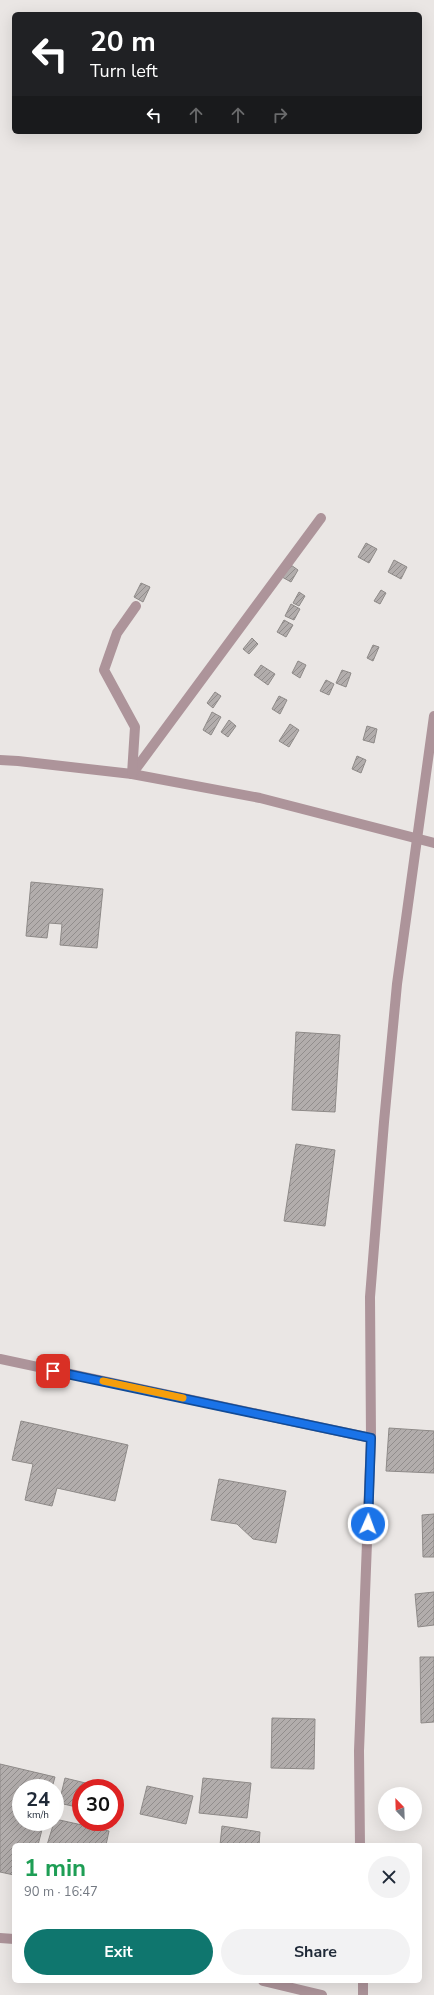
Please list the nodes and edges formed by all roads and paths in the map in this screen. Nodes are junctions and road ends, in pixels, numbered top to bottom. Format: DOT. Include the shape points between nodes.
graph roads {
  1 [pos="321,518"];
  2 [pos="136,606"];
  3 [pos="434,716"];
  4 [pos="0,760"];
  5 [pos="132,774"];
  6 [pos="417,839"];
  7 [pos="434,843"];
  8 [pos="0,1359"];
  9 [pos="371,1438"];
  10 [pos="360,1843"];
  11 [pos="0,1938"];
  12 [pos="12,1939"];
  13 [pos="271,1983"];
  14 [pos="363,1983"];
  15 [pos="322,1995"];
  16 [pos="363,1995"];
  1 -- 5 [label="street"];
  2 -- 5 [label="street" via="117,633 104,670 135,727"];
  3 -- 6 [label="street"];
  4 -- 5 [label="street"];
  5 -- 6 [label="street" via="260,798"];
  6 -- 7 [label="street"];
  6 -- 9 [label="street" via="397,984 382,1137 370,1297"];
  8 -- 9 [label="street"];
  9 -- 10 [label="street" via="359,1752"];
  11 -- 12 [label="street"];
  13 -- 15 [label="street"];
  14 -- 16 [label="street"];
}
